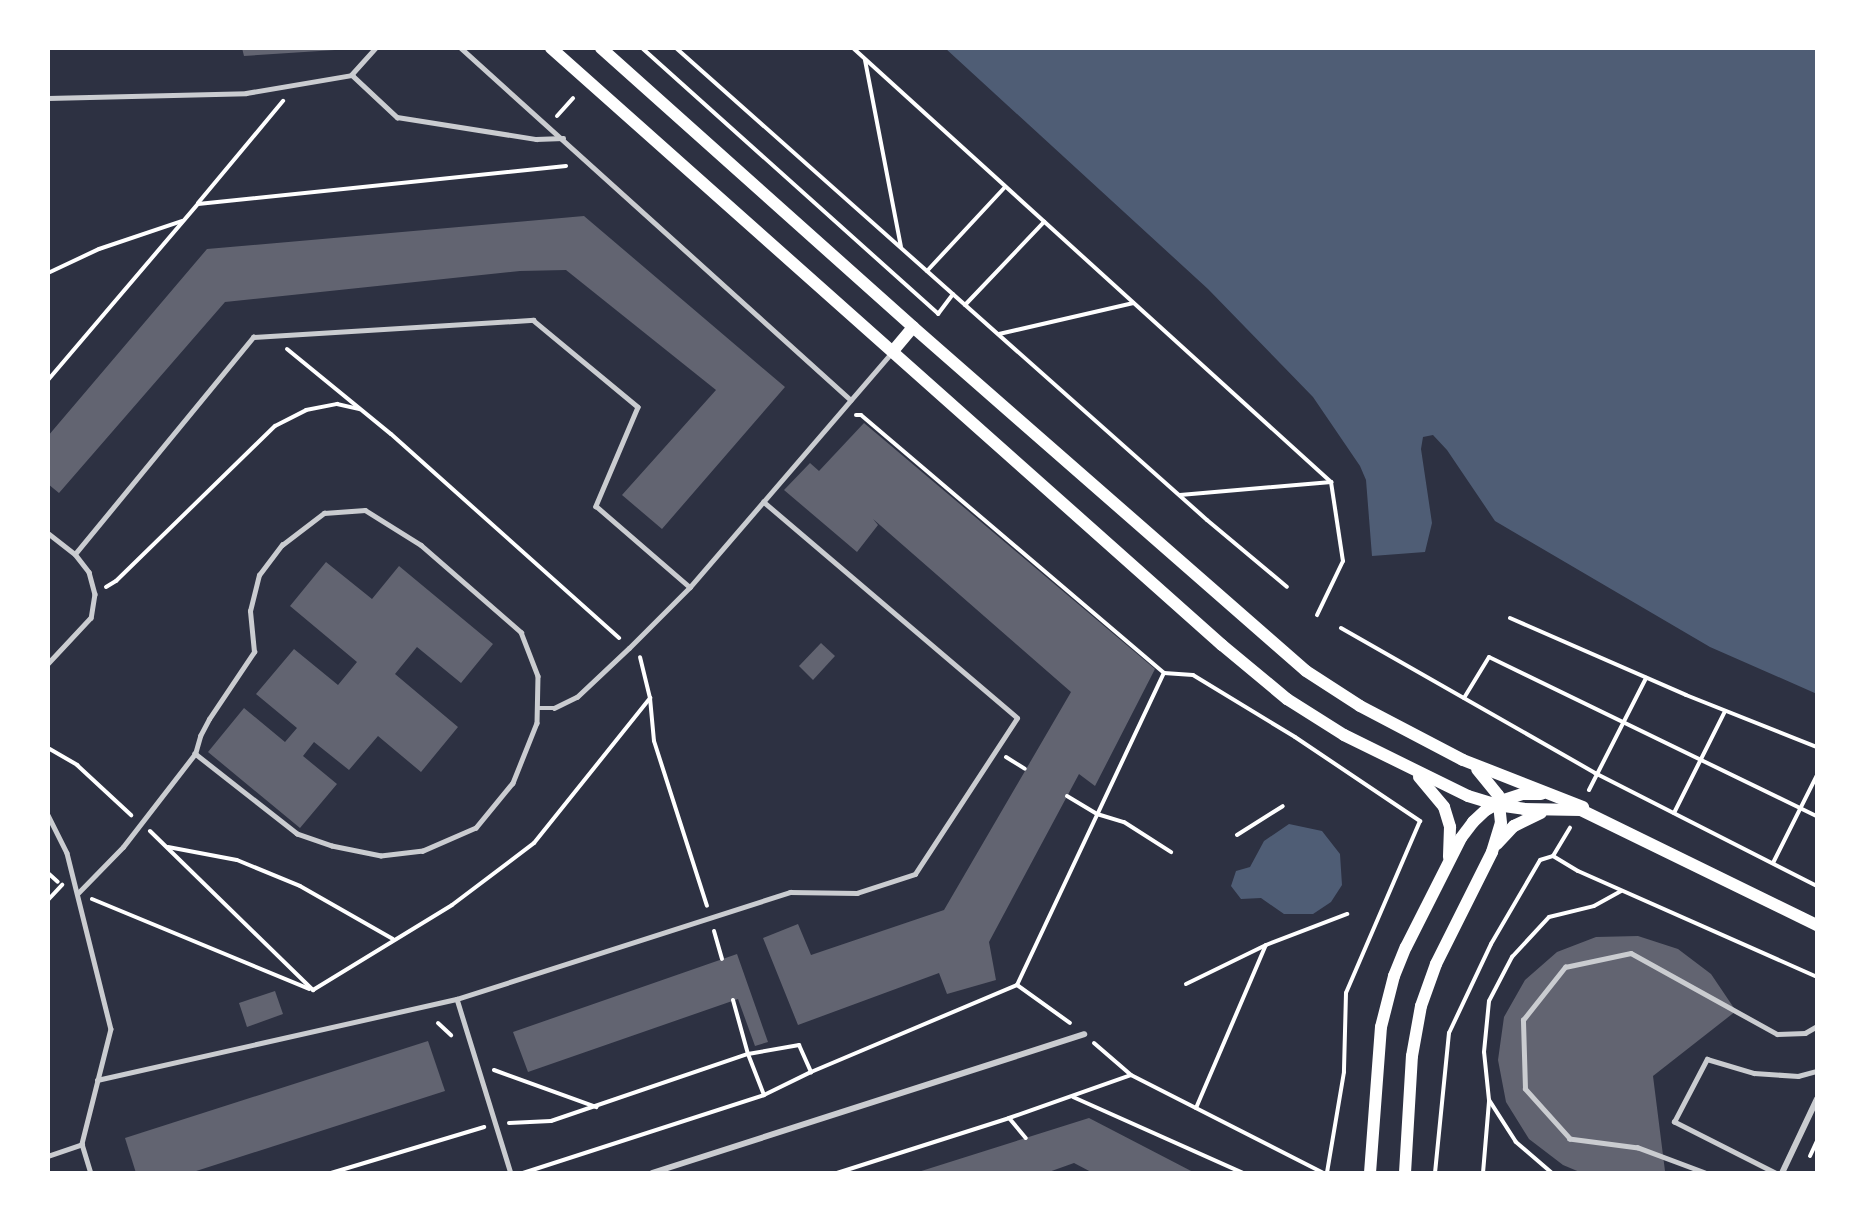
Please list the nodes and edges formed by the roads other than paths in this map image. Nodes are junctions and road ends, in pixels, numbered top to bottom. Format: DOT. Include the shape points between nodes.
graph roads {
  1 [pos="376,48"];
  2 [pos="461,48"];
  3 [pos="551,48"];
  4 [pos="601,48"];
  5 [pos="352,75"];
  6 [pos="48,98"];
  7 [pos="563,138"];
  8 [pos="913,327"];
  9 [pos="893,351"];
  10 [pos="851,400"];
  11 [pos="763,502"];
  12 [pos="48,533"];
  13 [pos="75,554"];
  14 [pos="690,587"];
  15 [pos="48,664"];
  16 [pos="538,708"];
  17 [pos="195,754"];
  18 [pos="1463,760"];
  19 [pos="1414,771"];
  20 [pos="1559,802"];
  21 [pos="1499,804"];
  22 [pos="48,815"];
  23 [pos="1492,852"];
  24 [pos="1445,873"];
  25 [pos="78,893"];
  26 [pos="1817,925"];
  27 [pos="457,999"];
  28 [pos="1817,1026"];
  29 [pos="1084,1034"];
  30 [pos="1817,1071"];
  31 [pos="97,1080"];
  32 [pos="1817,1099"];
  33 [pos="82,1144"];
  34 [pos="48,1156"];
  35 [pos="91,1173"];
  36 [pos="511,1173"];
  37 [pos="652,1173"];
  38 [pos="1370,1173"];
  39 [pos="1405,1173"];
  40 [pos="1705,1173"];
  41 [pos="1775,1173"];
  42 [pos="1782,1173"];
  1 -- 5 [label="lane"];
  2 -- 7 [label="lane"];
  3 -- 9 [label="main road"];
  4 -- 8 [label="main road"];
  5 -- 6 [label="lane" via="246,93"];
  5 -- 7 [label="lane" via="397,117 536,139"];
  7 -- 10 [label="lane"];
  8 -- 9 [label="main road"];
  8 -- 18 [label="main road" via="1306,671 1360,706"];
  9 -- 10 [label="lane"];
  9 -- 19 [label="main road" via="1287,699 1344,735"];
  10 -- 11 [label="lane"];
  11 -- 14 [label="lane"];
  11 -- 27 [label="lane" via="1017,718 915,874 857,892 790,892"];
  12 -- 13 [label="lane"];
  13 -- 14 [label="lane" via="253,338 533,320 638,407 596,506"];
  13 -- 15 [label="lane" via="89,572 95,594 91,618"];
  14 -- 16 [label="lane" via="577,697 554,708"];
  16 -- 17 [label="lane" via="537,723 513,783 476,828 423,851 381,856 297,834"];
  16 -- 17 [label="lane" via="538,676 520,632 478,593 421,545 365,510 324,513 282,545 259,575 250,611 254,652 209,719"];
  17 -- 25 [label="lane" via="123,847"];
  18 -- 20 [label="main road"];
  18 -- 21 [label="main road" via="1490,781"];
  19 -- 21 [label="main road" via="1468,796"];
  19 -- 24 [label="main road" via="1444,807 1451,849"];
  20 -- 21 [label="main road" via="1524,809"];
  20 -- 23 [label="main road" via="1514,826"];
  20 -- 26 [label="main road" via="1598,817"];
  21 -- 23 [label="main road" via="1500,830"];
  21 -- 24 [label="main road" via="1486,810 1466,831"];
  22 -- 25 [label="lane" via="67,854"];
  23 -- 39 [label="main road" via="1436,964 1421,1006 1412,1056"];
  24 -- 38 [label="main road" via="1406,947 1386,1004"];
  25 -- 31 [label="lane" via="111,1029"];
  27 -- 31 [label="lane"];
  27 -- 36 [label="lane"];
  28 -- 40 [label="lane" via="1805,1033 1776,1034 1630,953 1565,967 1523,1020 1526,1089 1570,1139 1638,1148"];
  29 -- 37 [label="street"];
  30 -- 41 [label="lane" via="1798,1076 1754,1073 1707,1059 1674,1122"];
  31 -- 33 [label="lane"];
  32 -- 42 [label="street"];
  33 -- 34 [label="lane"];
  33 -- 35 [label="lane"];
}
